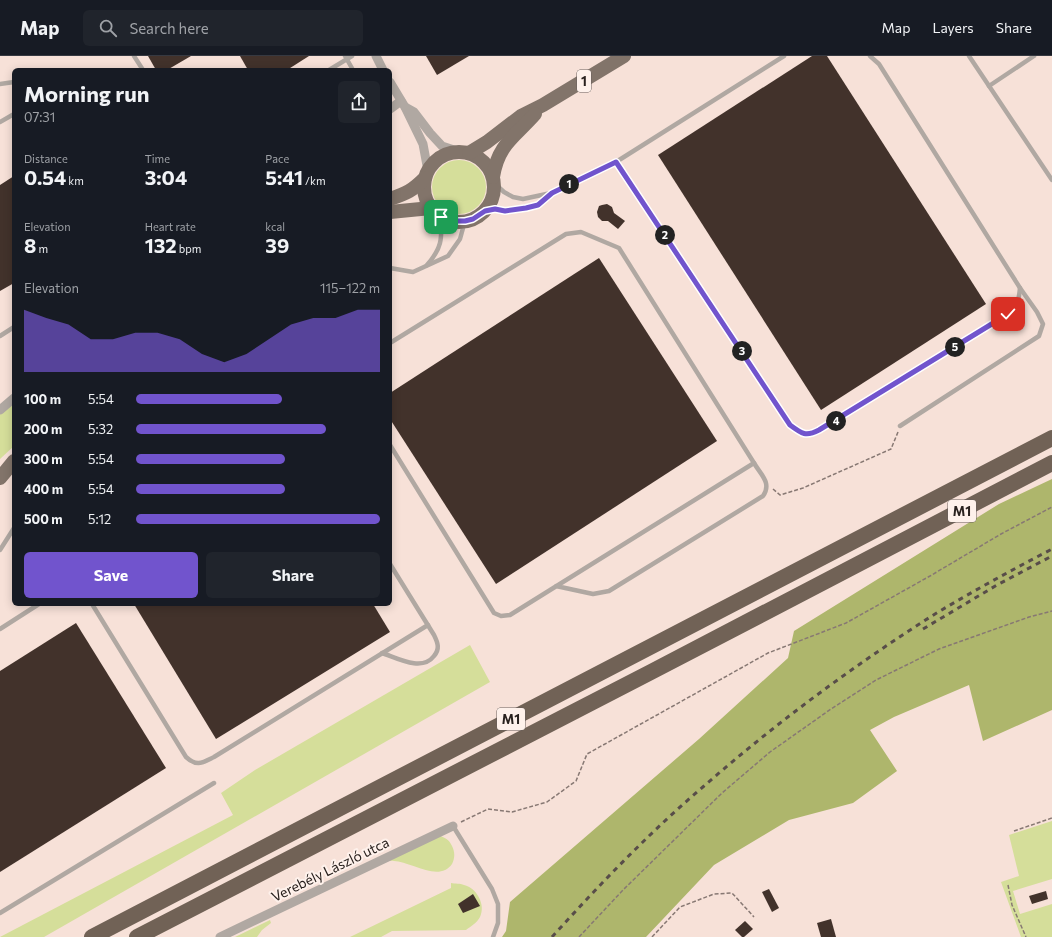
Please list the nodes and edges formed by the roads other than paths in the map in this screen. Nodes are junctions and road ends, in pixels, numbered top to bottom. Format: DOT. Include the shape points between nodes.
graph roads {
  1 [pos="134,56"];
  2 [pos="352,56"];
  3 [pos="376,56"];
  4 [pos="624,56"];
  5 [pos="784,56"];
  6 [pos="870,56"];
  7 [pos="969,56"];
  8 [pos="1034,56"];
  9 [pos="346,57"];
  10 [pos="141,68"];
  11 [pos="332,68"];
  12 [pos="352,68"];
  13 [pos="382,68"];
  14 [pos="12,82"];
  15 [pos="0,84"];
  16 [pos="392,85"];
  17 [pos="989,86"];
  18 [pos="403,104"];
  19 [pos="543,105"];
  20 [pos="392,108"];
  21 [pos="12,115"];
  22 [pos="0,122"];
  23 [pos="463,152"];
  24 [pos="616,162"];
  25 [pos="426,174"];
  26 [pos="494,180"];
  27 [pos="1052,180"];
  28 [pos="552,193"];
  29 [pos="392,198"];
  30 [pos="485,211"];
  31 [pos="392,212"];
  32 [pos="436,213"];
  33 [pos="465,221"];
  34 [pos="426,267"];
  35 [pos="392,268"];
  36 [pos="1020,288"];
  37 [pos="12,328"];
  38 [pos="0,336"];
  39 [pos="392,342"];
  40 [pos="12,400"];
  41 [pos="0,410"];
  42 [pos="900,426"];
  43 [pos="1052,438"];
  44 [pos="392,448"];
  45 [pos="12,463"];
  46 [pos="754,463"];
  47 [pos="1052,463"];
  48 [pos="0,478"];
  49 [pos="12,531"];
  50 [pos="0,550"];
  51 [pos="392,567"];
  52 [pos="556,586"];
  53 [pos="36,606"];
  54 [pos="93,606"];
  55 [pos="428,625"];
  56 [pos="0,629"];
  57 [pos="382,653"];
  58 [pos="214,783"];
  59 [pos="453,826"];
  60 [pos="0,913"];
  61 [pos="161,924"];
  62 [pos="92,937"];
  63 [pos="137,937"];
  64 [pos="145,937"];
  65 [pos="220,937"];
  66 [pos="493,937"];
  1 -- 10 [label="lane"];
  2 -- 9 [label="lane"];
  3 -- 13 [label="street"];
  4 -- 19 [label="main road, 1"];
  5 -- 24 [label="lane"];
  6 -- 36 [label="lane" via="878,64"];
  7 -- 17 [label="lane"];
  8 -- 17 [label="lane"];
  9 -- 11 [label="lane"];
  9 -- 12 [label="lane"];
  14 -- 15 [label="lane"];
  16 -- 18 [label="street"];
  17 -- 27 [label="lane"];
  18 -- 20 [label="street"];
  18 -- 23 [label="street" via="414,112 442,146"];
  18 -- 25 [label="street" via="423,144"];
  19 -- 23 [label="main road, 1" via="521,116 487,142"];
  19 -- 26 [label="main road, 1" via="502,149 495,164"];
  21 -- 22 [label="lane"];
  23 -- 25 [label="main road, 1" via="443,155"];
  23 -- 26 [label="main road" via="477,156 484,162"];
  24 -- 28 [label="lane"];
  24 -- 36 [label="lane" via="790,425 801,433 811,434 819,430 1008,314 1019,300"];
  25 -- 29 [label="main road, 1" via="415,188"];
  25 -- 32 [label="main road" via="425,194"];
  26 -- 28 [label="lane" via="504,192 513,197 523,199"];
  26 -- 30 [label="main road, 1" via="493,198"];
  28 -- 30 [label="lane" via="538,205 505,211"];
  30 -- 33 [label="main road"];
  31 -- 32 [label="main road"];
  32 -- 33 [label="main road" via="452,221"];
  32 -- 34 [label="lane" via="442,230 439,249"];
  33 -- 34 [label="lane" via="460,239 448,256"];
  34 -- 35 [label="lane" via="413,272"];
  36 -- 42 [label="lane" via="1038,312 1043,324 1038,336"];
  37 -- 38 [label="lane"];
  39 -- 46 [label="lane" via="566,234 581,232 619,248"];
  40 -- 41 [label="street"];
  43 -- 62 [label="highway, M1"];
  44 -- 52 [label="lane" via="494,613 501,616 510,615"];
  45 -- 48 [label="main road"];
  46 -- 52 [label="lane"];
  46 -- 52 [label="lane" via="767,484 763,496 609,591 593,594"];
  47 -- 61 [label="highway, M1"];
  49 -- 50 [label="lane"];
  51 -- 55 [label="lane"];
  53 -- 56 [label="lane"];
  54 -- 57 [label="lane" via="186,756 196,764 214,757"];
  55 -- 57 [label="lane"];
  55 -- 57 [label="lane" via="438,643 438,651 428,662 420,664"];
  58 -- 60 [label="lane"];
  59 -- 65 [label="street, Verebély László utca"];
  59 -- 66 [label="lane" via="492,889 498,904 498,923"];
  61 -- 63 [label="highway, M1"];
  61 -- 64 [label="highway"];
}
